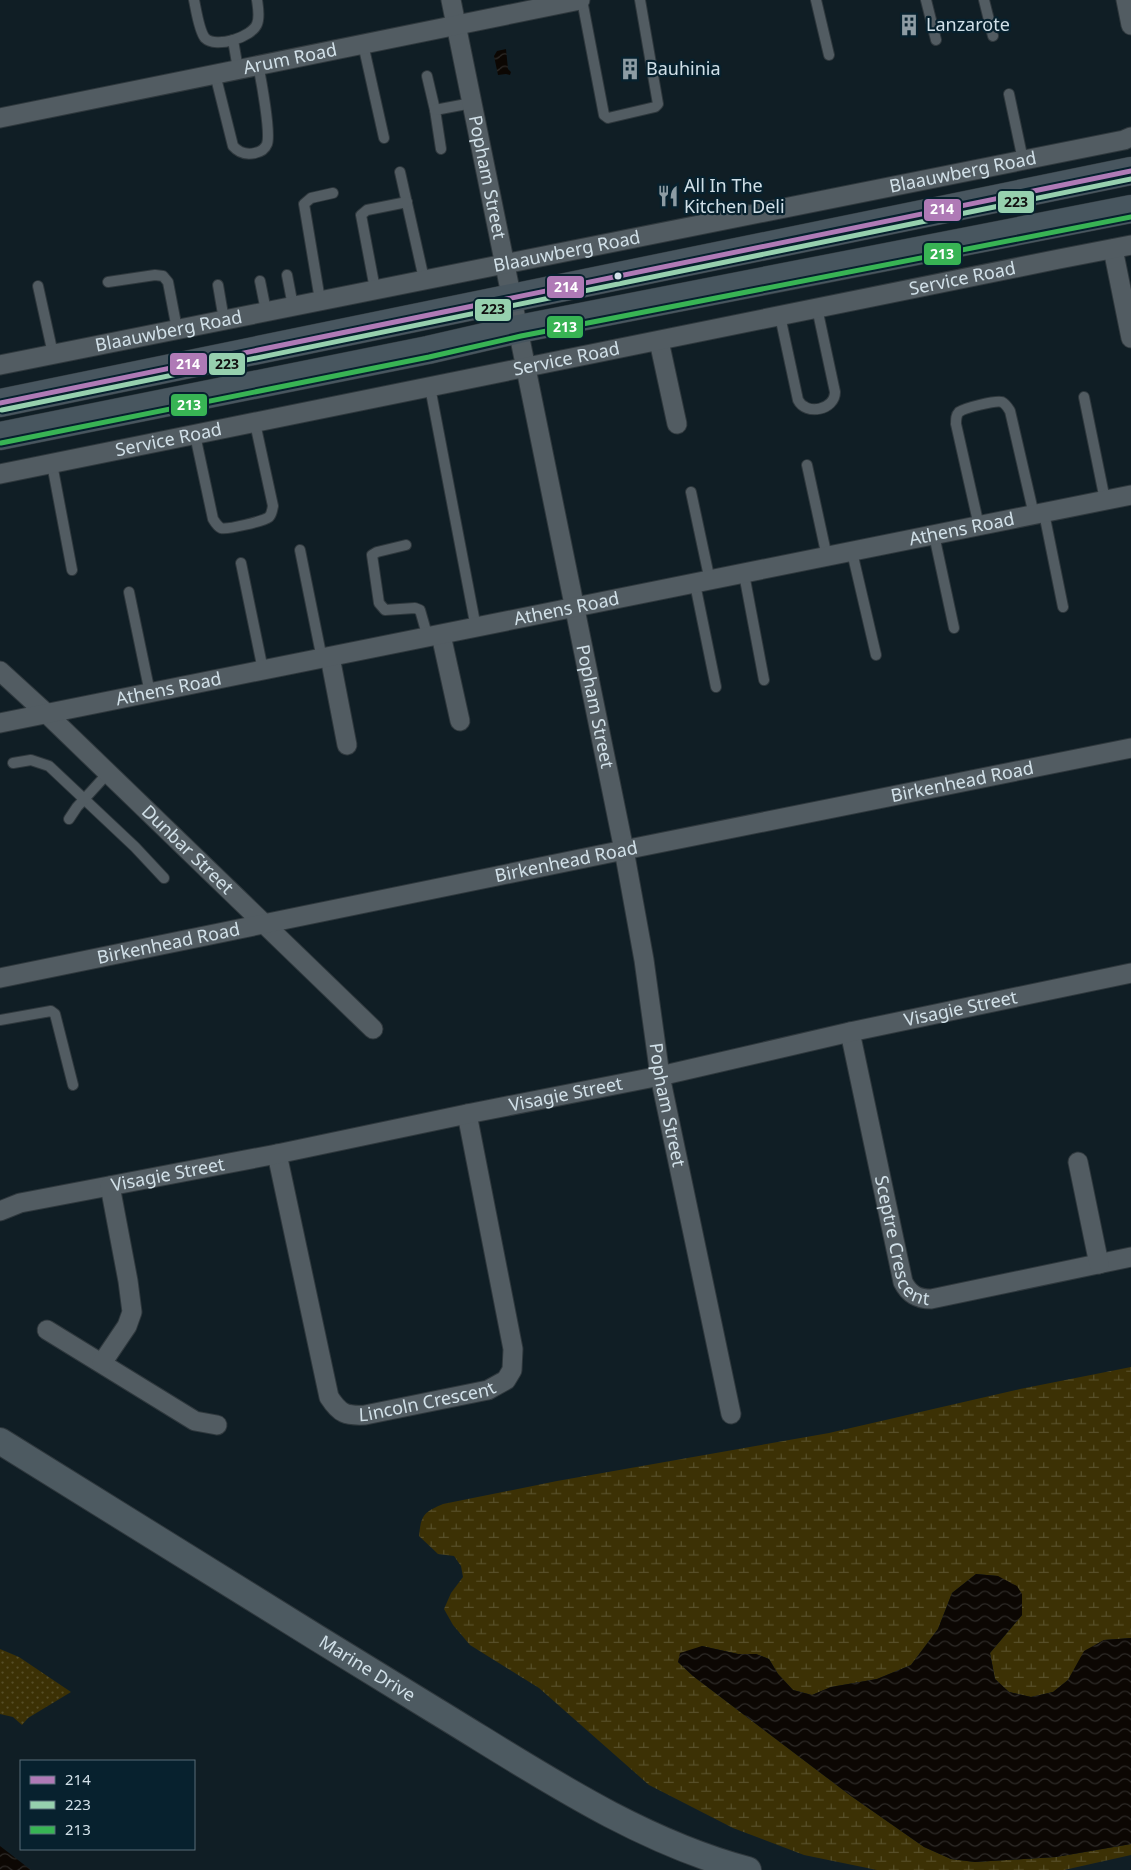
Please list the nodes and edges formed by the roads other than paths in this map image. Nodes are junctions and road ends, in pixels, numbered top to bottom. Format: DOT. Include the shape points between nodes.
graph roads {
  1 [pos="194,0"];
  2 [pos="257,0"];
  3 [pos="451,0"];
  4 [pos="581,0"];
  5 [pos="640,0"];
  6 [pos="816,0"];
  7 [pos="926,0"];
  8 [pos="984,0"];
  9 [pos="1126,0"];
  10 [pos="456,25"];
  11 [pos="1131,25"];
  12 [pos="993,36"];
  13 [pos="233,40"];
  14 [pos="936,40"];
  15 [pos="363,44"];
  16 [pos="829,55"];
  17 [pos="258,65"];
  18 [pos="238,70"];
  19 [pos="215,74"];
  20 [pos="427,76"];
  21 [pos="1010,94"];
  22 [pos="472,103"];
  23 [pos="435,110"];
  24 [pos="0,118"];
  25 [pos="1131,137"];
  26 [pos="384,138"];
  27 [pos="441,149"];
  28 [pos="1023,160"];
  29 [pos="1131,171"];
  30 [pos="400,172"];
  31 [pos="334,193"];
  32 [pos="407,202"];
  33 [pos="1131,209"];
  34 [pos="1122,247"];
  35 [pos="505,263"];
  36 [pos="287,275"];
  37 [pos="424,280"];
  38 [pos="260,281"];
  39 [pos="108,282"];
  40 [pos="218,285"];
  41 [pos="38,286"];
  42 [pos="375,289"];
  43 [pos="512,298"];
  44 [pos="320,300"];
  45 [pos="293,306"];
  46 [pos="817,308"];
  47 [pos="266,311"];
  48 [pos="780,316"];
  49 [pos="224,320"];
  50 [pos="519,329"];
  51 [pos="177,330"];
  52 [pos="1131,338"];
  53 [pos="659,341"];
  54 [pos="53,354"];
  55 [pos="0,365"];
  56 [pos="526,368"];
  57 [pos="430,388"];
  58 [pos="1084,397"];
  59 [pos="0,403"];
  60 [pos="255,423"];
  61 [pos="677,424"];
  62 [pos="195,435"];
  63 [pos="0,436"];
  64 [pos="52,464"];
  65 [pos="808,465"];
  66 [pos="0,474"];
  67 [pos="691,492"];
  68 [pos="1131,495"];
  69 [pos="1105,500"];
  70 [pos="1039,514"];
  71 [pos="979,526"];
  72 [pos="934,535"];
  73 [pos="406,545"];
  74 [pos="300,550"];
  75 [pos="852,552"];
  76 [pos="827,557"];
  77 [pos="241,563"];
  78 [pos="72,570"];
  79 [pos="744,574"];
  80 [pos="702,582"];
  81 [pos="129,592"];
  82 [pos="1063,607"];
  83 [pos="574,608"];
  84 [pos="476,628"];
  85 [pos="954,628"];
  86 [pos="435,636"];
  87 [pos="876,655"];
  88 [pos="326,658"];
  89 [pos="263,670"];
  90 [pos="0,671"];
  91 [pos="764,680"];
  92 [pos="716,688"];
  93 [pos="150,693"];
  94 [pos="46,713"];
  95 [pos="460,721"];
  96 [pos="0,723"];
  97 [pos="347,745"];
  98 [pos="1131,748"];
  99 [pos="13,763"];
  100 [pos="108,773"];
  101 [pos="84,798"];
  102 [pos="70,819"];
  103 [pos="624,850"];
  104 [pos="164,878"];
  105 [pos="264,924"];
  106 [pos="1131,973"];
  107 [pos="0,978"];
  108 [pos="0,1020"];
  109 [pos="373,1029"];
  110 [pos="850,1032"];
  111 [pos="660,1076"];
  112 [pos="72,1085"];
  113 [pos="467,1114"];
  114 [pos="277,1154"];
  115 [pos="1078,1162"];
  116 [pos="110,1186"];
  117 [pos="0,1212"];
  118 [pos="1131,1257"];
  119 [pos="1100,1264"];
  120 [pos="47,1330"];
  121 [pos="102,1363"];
  122 [pos="731,1414"];
  123 [pos="217,1425"];
  124 [pos="0,1441"];
  125 [pos="713,1866"];
  126 [pos="748,1870"];
  1 -- 13 [label="lane" via="202,34 216,41"];
  2 -- 13 [label="lane" via="257,25 245,36"];
  3 -- 10 [label="street, Popham Street"];
  4 -- 5 [label="lane" via="604,115 608,118 658,104"];
  4 -- 10 [label="street, Arum Road"];
  6 -- 16 [label="lane"];
  7 -- 14 [label="lane"];
  8 -- 12 [label="lane"];
  9 -- 11 [label="street"];
  10 -- 15 [label="street, Arum Road"];
  10 -- 22 [label="street, Popham Street"];
  13 -- 18 [label="lane"];
  15 -- 17 [label="street, Arum Road"];
  15 -- 26 [label="lane"];
  17 -- 18 [label="street, Arum Road"];
  17 -- 19 [label="lane" via="268,137 265,148 258,153 242,153 233,146"];
  18 -- 19 [label="street, Arum Road"];
  19 -- 24 [label="street, Arum Road"];
  20 -- 23 [label="lane"];
  21 -- 28 [label="lane"];
  22 -- 23 [label="lane"];
  22 -- 35 [label="street, Popham Street"];
  23 -- 27 [label="lane"];
  25 -- 28 [label="street, Blaauwberg Road"];
  28 -- 35 [label="street, Blaauwberg Road"];
  29 -- 43 [label="main road, Blaauwberg Road"];
  30 -- 32 [label="lane"];
  31 -- 44 [label="lane" via="311,198 304,204"];
  32 -- 37 [label="lane"];
  32 -- 42 [label="lane" via="367,210 362,216"];
  33 -- 50 [label="main road"];
  34 -- 46 [label="street, Service Road"];
  34 -- 52 [label="street"];
  35 -- 37 [label="street, Blaauwberg Road"];
  35 -- 43 [label="street, Popham Street"];
  36 -- 45 [label="lane"];
  37 -- 42 [label="street, Blaauwberg Road"];
  38 -- 47 [label="lane"];
  39 -- 51 [label="lane" via="163,276 168,282"];
  40 -- 49 [label="lane"];
  41 -- 54 [label="lane"];
  42 -- 44 [label="street, Blaauwberg Road"];
  43 -- 50 [label="street, Popham Street"];
  43 -- 59 [label="main road, Blaauwberg Road"];
  44 -- 45 [label="street, Blaauwberg Road"];
  45 -- 47 [label="street, Blaauwberg Road"];
  46 -- 48 [label="street, Service Road"];
  46 -- 48 [label="lane" via="835,398 832,404 812,410 801,406 798,400"];
  47 -- 49 [label="street, Blaauwberg Road"];
  48 -- 53 [label="street, Service Road"];
  49 -- 51 [label="street, Blaauwberg Road"];
  50 -- 56 [label="street, Popham Street"];
  50 -- 63 [label="main road"];
  51 -- 54 [label="street, Blaauwberg Road"];
  53 -- 56 [label="street, Service Road"];
  53 -- 61 [label="street"];
  54 -- 55 [label="street, Blaauwberg Road"];
  56 -- 57 [label="street, Service Road"];
  56 -- 83 [label="street, Popham Street"];
  57 -- 60 [label="street, Service Road"];
  57 -- 84 [label="lane"];
  58 -- 69 [label="lane"];
  60 -- 62 [label="street, Service Road"];
  60 -- 62 [label="lane" via="272,512 263,520 227,528 221,528 213,519"];
  62 -- 64 [label="street, Service Road"];
  64 -- 66 [label="street, Service Road"];
  64 -- 78 [label="lane"];
  65 -- 76 [label="lane"];
  67 -- 80 [label="lane"];
  68 -- 69 [label="street, Athens Road"];
  69 -- 70 [label="street, Athens Road"];
  70 -- 71 [label="street, Athens Road"];
  70 -- 71 [label="lane" via="1010,411 1002,402 996,402 965,409 956,417"];
  70 -- 82 [label="lane"];
  71 -- 72 [label="street, Athens Road"];
  72 -- 75 [label="street, Athens Road"];
  72 -- 85 [label="lane"];
  73 -- 86 [label="lane" via="372,555 379,603 388,610 420,610"];
  74 -- 88 [label="lane"];
  75 -- 76 [label="street, Athens Road"];
  75 -- 87 [label="lane"];
  76 -- 79 [label="street, Athens Road"];
  77 -- 89 [label="lane"];
  79 -- 80 [label="street, Athens Road"];
  79 -- 91 [label="lane"];
  80 -- 83 [label="street, Athens Road"];
  80 -- 92 [label="lane"];
  81 -- 93 [label="lane"];
  83 -- 84 [label="street, Athens Road"];
  83 -- 103 [label="street, Popham Street"];
  84 -- 86 [label="street, Athens Road"];
  86 -- 88 [label="street, Athens Road"];
  86 -- 95 [label="street"];
  88 -- 89 [label="street, Athens Road"];
  88 -- 97 [label="street"];
  89 -- 93 [label="street, Athens Road"];
  90 -- 94 [label="street, Dunbar Street"];
  93 -- 94 [label="street, Athens Road"];
  94 -- 96 [label="street, Athens Road"];
  94 -- 100 [label="street, Dunbar Street"];
  98 -- 103 [label="street, Birkenhead Road"];
  99 -- 101 [label="lane" via="31,760 43,763"];
  100 -- 101 [label="lane"];
  100 -- 105 [label="street, Dunbar Street"];
  101 -- 102 [label="lane"];
  101 -- 104 [label="lane"];
  103 -- 105 [label="street, Birkenhead Road"];
  103 -- 111 [label="street, Popham Street"];
  105 -- 107 [label="street, Birkenhead Road"];
  105 -- 109 [label="street, Dunbar Street"];
  106 -- 110 [label="street, Visagie Street"];
  108 -- 112 [label="lane" via="55,1014"];
  110 -- 111 [label="street, Visagie Street"];
  110 -- 119 [label="street, Sceptre Crescent" via="903,1282 910,1293 917,1298 931,1299"];
  111 -- 113 [label="street, Visagie Street"];
  111 -- 122 [label="street, Popham Street"];
  113 -- 114 [label="street, Visagie Street"];
  113 -- 114 [label="street, Lincoln Crescent" via="514,1362 506,1380 488,1390 365,1415 352,1416 337,1408 329,1397"];
  114 -- 116 [label="street, Visagie Street"];
  115 -- 119 [label="street"];
  116 -- 117 [label="street, Visagie Street" via="20,1202"];
  116 -- 121 [label="street" via="132,1312 127,1326"];
  118 -- 119 [label="street, Sceptre Crescent"];
  120 -- 121 [label="street"];
  121 -- 123 [label="street" via="195,1421"];
  124 -- 125 [label="main road, Marine Drive" via="571,1793"];
  125 -- 126 [label="main road, Marine Drive"];
}
